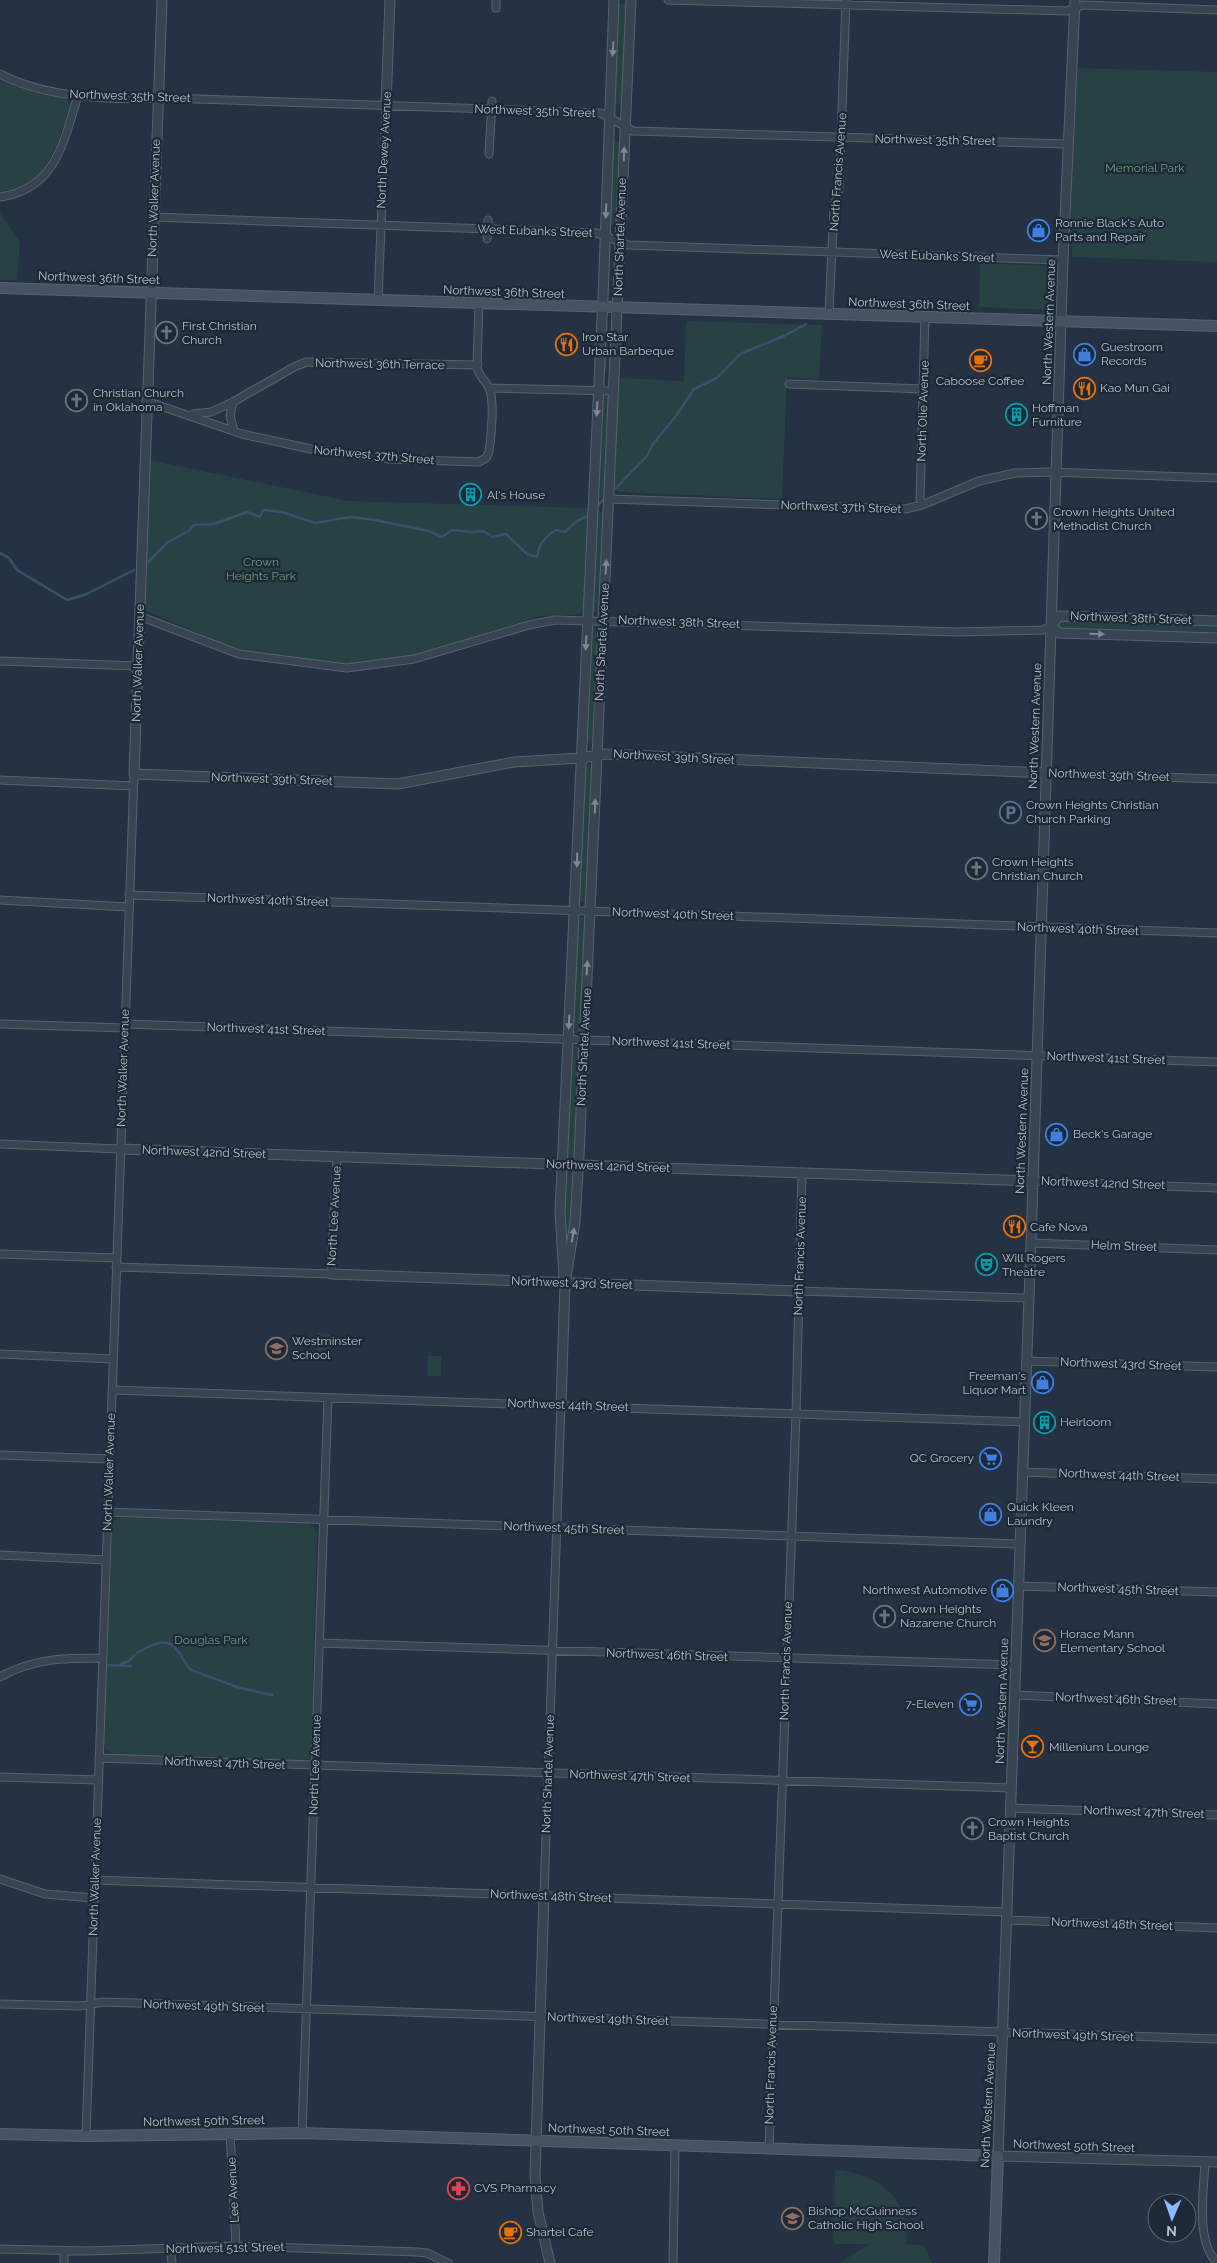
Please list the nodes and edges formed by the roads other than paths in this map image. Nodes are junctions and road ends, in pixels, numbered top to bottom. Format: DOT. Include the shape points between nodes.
graph roads {
  1 [pos="162,0"];
  2 [pos="390,0"];
  3 [pos="496,0"];
  4 [pos="614,0"];
  5 [pos="631,0"];
  6 [pos="668,0"];
  7 [pos="1201,0"];
  8 [pos="846,2"];
  9 [pos="950,4"];
  10 [pos="1075,5"];
  11 [pos="496,8"];
  12 [pos="1200,9"];
  13 [pos="1217,10"];
  14 [pos="0,74"];
  15 [pos="78,95"];
  16 [pos="158,98"];
  17 [pos="492,100"];
  18 [pos="386,105"];
  19 [pos="492,109"];
  20 [pos="610,118"];
  21 [pos="625,126"];
  22 [pos="841,138"];
  23 [pos="1068,144"];
  24 [pos="489,154"];
  25 [pos="0,197"];
  26 [pos="153,217"];
  27 [pos="488,220"];
  28 [pos="381,225"];
  29 [pos="488,229"];
  30 [pos="605,236"];
  31 [pos="487,239"];
  32 [pos="620,242"];
  33 [pos="832,252"];
  34 [pos="1063,260"];
  35 [pos="0,288"];
  36 [pos="150,292"];
  37 [pos="378,300"];
  38 [pos="479,303"];
  39 [pos="602,308"];
  40 [pos="617,308"];
  41 [pos="829,314"];
  42 [pos="926,316"];
  43 [pos="1061,322"];
  44 [pos="1217,326"];
  45 [pos="478,365"];
  46 [pos="788,384"];
  47 [pos="489,388"];
  48 [pos="924,389"];
  49 [pos="598,390"];
  50 [pos="614,391"];
  51 [pos="146,401"];
  52 [pos="233,402"];
  53 [pos="185,414"];
  54 [pos="234,431"];
  55 [pos="1056,472"];
  56 [pos="1217,478"];
  57 [pos="611,501"];
  58 [pos="922,505"];
  59 [pos="139,616"];
  60 [pos="587,620"];
  61 [pos="603,620"];
  62 [pos="1217,621"];
  63 [pos="1051,626"];
  64 [pos="1217,638"];
  65 [pos="0,661"];
  66 [pos="138,666"];
  67 [pos="597,756"];
  68 [pos="581,758"];
  69 [pos="1046,773"];
  70 [pos="134,774"];
  71 [pos="1217,779"];
  72 [pos="0,780"];
  73 [pos="133,786"];
  74 [pos="130,895"];
  75 [pos="0,900"];
  76 [pos="129,907"];
  77 [pos="574,911"];
  78 [pos="590,911"];
  79 [pos="1041,927"];
  80 [pos="1217,933"];
  81 [pos="0,1024"];
  82 [pos="125,1026"];
  83 [pos="568,1040"];
  84 [pos="584,1040"];
  85 [pos="1036,1055"];
  86 [pos="1217,1062"];
  87 [pos="0,1144"];
  88 [pos="120,1149"];
  89 [pos="337,1157"];
  90 [pos="562,1165"];
  91 [pos="578,1165"];
  92 [pos="802,1173"];
  93 [pos="1033,1181"];
  94 [pos="1217,1188"];
  95 [pos="1031,1242"];
  96 [pos="1217,1250"];
  97 [pos="0,1254"];
  98 [pos="116,1258"];
  99 [pos="116,1267"];
  100 [pos="332,1274"];
  101 [pos="566,1283"];
  102 [pos="798,1291"];
  103 [pos="1028,1298"];
  104 [pos="0,1354"];
  105 [pos="113,1359"];
  106 [pos="1026,1361"];
  107 [pos="1217,1367"];
  108 [pos="112,1390"];
  109 [pos="328,1398"];
  110 [pos="561,1404"];
  111 [pos="796,1414"];
  112 [pos="1024,1422"];
  113 [pos="0,1455"];
  114 [pos="110,1459"];
  115 [pos="1022,1472"];
  116 [pos="1217,1479"];
  117 [pos="108,1512"];
  118 [pos="324,1520"];
  119 [pos="557,1529"];
  120 [pos="790,1536"];
  121 [pos="1020,1544"];
  122 [pos="0,1555"];
  123 [pos="106,1560"];
  124 [pos="1018,1586"];
  125 [pos="1217,1592"];
  126 [pos="319,1643"];
  127 [pos="553,1652"];
  128 [pos="102,1658"];
  129 [pos="786,1659"];
  130 [pos="1015,1665"];
  131 [pos="0,1677"];
  132 [pos="1014,1695"];
  133 [pos="1217,1704"];
  134 [pos="99,1758"];
  135 [pos="315,1766"];
  136 [pos="548,1774"];
  137 [pos="0,1777"];
  138 [pos="98,1780"];
  139 [pos="782,1780"];
  140 [pos="1012,1788"];
  141 [pos="1011,1808"];
  142 [pos="1217,1815"];
  143 [pos="0,1879"];
  144 [pos="94,1880"];
  145 [pos="310,1888"];
  146 [pos="544,1896"];
  147 [pos="94,1898"];
  148 [pos="777,1904"];
  149 [pos="1007,1916"];
  150 [pos="1217,1928"];
  151 [pos="0,2004"];
  152 [pos="90,2004"];
  153 [pos="307,2010"];
  154 [pos="540,2017"];
  155 [pos="773,2024"];
  156 [pos="1003,2033"];
  157 [pos="1217,2039"];
  158 [pos="230,2133"];
  159 [pos="302,2133"];
  160 [pos="0,2134"];
  161 [pos="86,2136"];
  162 [pos="535,2140"];
  163 [pos="676,2145"];
  164 [pos="769,2148"];
  165 [pos="998,2156"];
  166 [pos="1205,2162"];
  167 [pos="1217,2162"];
  168 [pos="236,2246"];
  169 [pos="170,2248"];
  170 [pos="0,2249"];
  171 [pos="64,2251"];
  172 [pos="1217,2262"];
  173 [pos="64,2263"];
  174 [pos="172,2263"];
  175 [pos="448,2263"];
  176 [pos="550,2263"];
  177 [pos="674,2263"];
  178 [pos="994,2263"];
  1 -- 16 [label="street, North Walker Avenue"];
  2 -- 18 [label="street, North Dewey Avenue"];
  3 -- 11 [label="street"];
  4 -- 20 [label="street, North Shartel Avenue, one-way"];
  5 -- 21 [label="street, North Shartel Avenue"];
  6 -- 8 [label="street"];
  7 -- 12 [label="street"];
  8 -- 9 [label="street"];
  8 -- 22 [label="street, North Francis Avenue"];
  9 -- 10 [label="street"];
  10 -- 12 [label="street"];
  10 -- 23 [label="street, North Western Avenue"];
  12 -- 13 [label="street"];
  14 -- 15 [label="street, Northwest 35th Street" via="43,90"];
  15 -- 16 [label="street, Northwest 35th Street"];
  15 -- 25 [label="street" via="62,147 51,168 31,187"];
  16 -- 18 [label="street, Northwest 35th Street"];
  16 -- 26 [label="street, North Walker Avenue"];
  17 -- 19 [label="street"];
  18 -- 19 [label="street, Northwest 35th Street"];
  18 -- 28 [label="street, North Dewey Avenue"];
  19 -- 20 [label="street, Northwest 35th Street" via="601,113"];
  19 -- 24 [label="street"];
  20 -- 21 [label="street, Northwest 35th Street"];
  20 -- 30 [label="street, North Shartel Avenue, one-way"];
  21 -- 22 [label="street, Northwest 35th Street" via="633,131"];
  32 -- 21 [label="street, North Shartel Avenue, one-way"];
  22 -- 23 [label="street, Northwest 35th Street"];
  22 -- 33 [label="street, North Francis Avenue"];
  23 -- 34 [label="street, North Western Avenue"];
  26 -- 28 [label="street, West Eubanks Street"];
  26 -- 36 [label="street, North Walker Avenue"];
  27 -- 29 [label="street"];
  28 -- 29 [label="street, West Eubanks Street"];
  28 -- 37 [label="street, North Dewey Avenue"];
  29 -- 30 [label="street, West Eubanks Street" via="597,233"];
  29 -- 31 [label="street"];
  30 -- 32 [label="street, West Eubanks Street"];
  30 -- 39 [label="street, North Shartel Avenue"];
  32 -- 33 [label="street, West Eubanks Street" via="628,245"];
  32 -- 40 [label="street, North Shartel Avenue"];
  33 -- 34 [label="street, West Eubanks Street"];
  33 -- 41 [label="street, North Francis Avenue"];
  34 -- 43 [label="street, North Western Avenue"];
  35 -- 36 [label="main road, Northwest 36th Street"];
  36 -- 37 [label="main road, Northwest 36th Street"];
  36 -- 51 [label="street, North Walker Avenue"];
  37 -- 38 [label="main road, Northwest 36th Street"];
  38 -- 39 [label="main road, Northwest 36th Street"];
  38 -- 45 [label="street"];
  39 -- 40 [label="main road, Northwest 36th Street"];
  39 -- 49 [label="street, North Shartel Avenue"];
  40 -- 41 [label="main road, Northwest 36th Street"];
  40 -- 50 [label="street, North Shartel Avenue"];
  41 -- 42 [label="main road, Northwest 36th Street"];
  42 -- 43 [label="main road, Northwest 36th Street"];
  42 -- 48 [label="street, North Olie Avenue"];
  43 -- 44 [label="main road"];
  43 -- 55 [label="street, North Western Avenue"];
  45 -- 47 [label="street" via="478,372"];
  45 -- 52 [label="street, Northwest 36th Terrace" via="306,362"];
  46 -- 48 [label="street"];
  47 -- 49 [label="street"];
  47 -- 54 [label="street, Northwest 37th Street" via="490,438 487,456 477,462 369,457 311,449"];
  48 -- 58 [label="street, North Olie Avenue"];
  49 -- 50 [label="street"];
  49 -- 60 [label="street, North Shartel Avenue, one-way"];
  50 -- 57 [label="street, North Shartel Avenue"];
  51 -- 53 [label="street, Northwest 37th Street"];
  51 -- 59 [label="street, North Walker Avenue"];
  52 -- 53 [label="street, Northwest 36th Terrace" via="206,413"];
  52 -- 54 [label="street" via="230,416"];
  53 -- 54 [label="street, Northwest 37th Street"];
  55 -- 56 [label="street, Northwest 37th Street"];
  55 -- 58 [label="street, Northwest 37th Street" via="992,477"];
  55 -- 63 [label="street, North Western Avenue"];
  57 -- 58 [label="street, Northwest 37th Street" via="905,509"];
  61 -- 57 [label="street, North Shartel Avenue, one-way"];
  59 -- 60 [label="street, Northwest 38th Street" via="239,654 347,668 414,659 529,625 555,620"];
  59 -- 66 [label="street, North Walker Avenue"];
  60 -- 61 [label="street, Northwest 38th Street"];
  60 -- 68 [label="street, North Shartel Avenue, one-way"];
  61 -- 63 [label="street, Northwest 38th Street" via="957,632 1042,630"];
  61 -- 67 [label="street, North Shartel Avenue"];
  62 -- 63 [label="street, Northwest 38th Street" via="1059,616"];
  63 -- 64 [label="street, Northwest 38th Street, one-way" via="1059,633"];
  63 -- 69 [label="street, North Western Avenue"];
  65 -- 66 [label="street"];
  66 -- 70 [label="street, North Walker Avenue"];
  67 -- 68 [label="street, Northwest 39th Street"];
  67 -- 69 [label="street, Northwest 39th Street"];
  78 -- 67 [label="street, North Shartel Avenue, one-way"];
  68 -- 70 [label="street, Northwest 39th Street" via="514,762 398,784"];
  68 -- 77 [label="street, North Shartel Avenue, one-way"];
  69 -- 71 [label="street, Northwest 39th Street"];
  69 -- 79 [label="street, North Western Avenue"];
  70 -- 73 [label="street, North Walker Avenue"];
  72 -- 73 [label="street"];
  73 -- 74 [label="street, North Walker Avenue"];
  74 -- 76 [label="street, North Walker Avenue"];
  74 -- 77 [label="street, Northwest 40th Street"];
  75 -- 76 [label="street"];
  76 -- 82 [label="street, North Walker Avenue"];
  77 -- 78 [label="street, Northwest 40th Street"];
  77 -- 83 [label="street, North Shartel Avenue, one-way"];
  78 -- 79 [label="street, Northwest 40th Street"];
  84 -- 78 [label="street, North Shartel Avenue, one-way"];
  79 -- 80 [label="street, Northwest 40th Street"];
  79 -- 85 [label="street, North Western Avenue"];
  81 -- 82 [label="street, Northwest 41st Street"];
  82 -- 83 [label="street, Northwest 41st Street"];
  82 -- 88 [label="street, North Walker Avenue"];
  83 -- 84 [label="street, Northwest 41st Street"];
  83 -- 90 [label="street, North Shartel Avenue"];
  84 -- 85 [label="street, Northwest 41st Street"];
  84 -- 91 [label="street, North Shartel Avenue"];
  85 -- 86 [label="street, Northwest 41st Street"];
  85 -- 93 [label="street, North Western Avenue"];
  87 -- 88 [label="street, Northwest 42nd Street"];
  88 -- 89 [label="street, Northwest 42nd Street"];
  88 -- 98 [label="street, North Walker Avenue"];
  89 -- 90 [label="street, Northwest 42nd Street"];
  89 -- 100 [label="street, North Lee Avenue"];
  90 -- 91 [label="street, Northwest 42nd Street"];
  90 -- 101 [label="street, North Shartel Avenue" via="560,1226 562,1272"];
  91 -- 92 [label="street, Northwest 42nd Street"];
  101 -- 91 [label="street, North Shartel Avenue, one-way" via="575,1222"];
  92 -- 93 [label="street, Northwest 42nd Street"];
  92 -- 102 [label="street, North Francis Avenue"];
  93 -- 94 [label="street, Northwest 42nd Street"];
  93 -- 95 [label="street, North Western Avenue"];
  95 -- 96 [label="street, Helm Street"];
  95 -- 103 [label="street, North Western Avenue"];
  97 -- 98 [label="street"];
  98 -- 99 [label="street, North Walker Avenue"];
  99 -- 100 [label="street, Northwest 43rd Street"];
  99 -- 105 [label="street, North Walker Avenue"];
  100 -- 101 [label="street, Northwest 43rd Street"];
  101 -- 102 [label="street, Northwest 43rd Street"];
  101 -- 110 [label="street, North Shartel Avenue"];
  102 -- 103 [label="street, Northwest 43rd Street"];
  102 -- 111 [label="street, North Francis Avenue"];
  103 -- 106 [label="street, North Western Avenue"];
  104 -- 105 [label="street"];
  105 -- 108 [label="street, North Walker Avenue"];
  106 -- 107 [label="street, Northwest 43rd Street"];
  106 -- 112 [label="street, North Western Avenue"];
  108 -- 109 [label="street, Northwest 44th Street"];
  108 -- 114 [label="street, North Walker Avenue"];
  109 -- 110 [label="street, Northwest 44th Street"];
  109 -- 118 [label="street, North Lee Avenue"];
  110 -- 111 [label="street, Northwest 44th Street"];
  110 -- 119 [label="street, North Shartel Avenue"];
  111 -- 112 [label="street, Northwest 44th Street"];
  111 -- 120 [label="street, North Francis Avenue"];
  112 -- 115 [label="street, North Western Avenue"];
  113 -- 114 [label="street"];
  114 -- 117 [label="street, North Walker Avenue"];
  115 -- 116 [label="street, Northwest 44th Street"];
  115 -- 121 [label="street, North Western Avenue"];
  117 -- 118 [label="street, Northwest 45th Street"];
  117 -- 123 [label="street, North Walker Avenue"];
  118 -- 119 [label="street, Northwest 45th Street"];
  118 -- 126 [label="street, North Lee Avenue"];
  119 -- 120 [label="street, Northwest 45th Street"];
  119 -- 127 [label="street, North Shartel Avenue"];
  120 -- 121 [label="street, Northwest 45th Street"];
  120 -- 129 [label="street, North Francis Avenue"];
  121 -- 124 [label="street, North Western Avenue"];
  122 -- 123 [label="street"];
  123 -- 128 [label="street, North Walker Avenue"];
  124 -- 125 [label="street, Northwest 45th Street"];
  124 -- 130 [label="street, North Western Avenue"];
  126 -- 127 [label="street, Northwest 46th Street"];
  126 -- 135 [label="street, North Lee Avenue"];
  127 -- 129 [label="street, Northwest 46th Street"];
  127 -- 136 [label="street, North Shartel Avenue"];
  128 -- 131 [label="street" via="42,1660"];
  128 -- 134 [label="street, North Walker Avenue"];
  129 -- 130 [label="street, Northwest 46th Street"];
  129 -- 139 [label="street, North Francis Avenue"];
  130 -- 132 [label="street, North Western Avenue"];
  132 -- 133 [label="street, Northwest 46th Street"];
  132 -- 140 [label="street, North Western Avenue"];
  134 -- 135 [label="street, Northwest 47th Street"];
  134 -- 138 [label="street, North Walker Avenue"];
  135 -- 136 [label="street, Northwest 47th Street"];
  135 -- 145 [label="street, North Lee Avenue"];
  136 -- 139 [label="street, Northwest 47th Street"];
  136 -- 146 [label="street, North Shartel Avenue"];
  137 -- 138 [label="street"];
  138 -- 144 [label="street, North Walker Avenue"];
  139 -- 140 [label="street, Northwest 47th Street"];
  139 -- 148 [label="street, North Francis Avenue"];
  140 -- 141 [label="street, North Western Avenue"];
  141 -- 142 [label="street, Northwest 47th Street"];
  141 -- 149 [label="street, North Western Avenue"];
  143 -- 147 [label="street" via="45,1894"];
  144 -- 145 [label="street, Northwest 48th Street"];
  144 -- 147 [label="street, North Walker Avenue"];
  145 -- 146 [label="street, Northwest 48th Street"];
  145 -- 153 [label="street, North Lee Avenue"];
  146 -- 148 [label="street, Northwest 48th Street"];
  146 -- 154 [label="street, North Shartel Avenue"];
  147 -- 152 [label="street, North Walker Avenue"];
  148 -- 149 [label="street, Northwest 48th Street"];
  148 -- 155 [label="street, North Francis Avenue"];
  149 -- 150 [label="street, Northwest 48th Street"];
  149 -- 156 [label="street, North Western Avenue"];
  151 -- 152 [label="street, Northwest 49th Street"];
  152 -- 153 [label="street, Northwest 49th Street"];
  152 -- 161 [label="street, North Walker Avenue"];
  153 -- 154 [label="street, Northwest 49th Street"];
  153 -- 159 [label="street, North Lee Avenue"];
  154 -- 155 [label="street, Northwest 49th Street"];
  154 -- 162 [label="street, North Shartel Avenue"];
  155 -- 156 [label="street, Northwest 49th Street"];
  155 -- 164 [label="street, North Francis Avenue"];
  156 -- 157 [label="street, Northwest 49th Street"];
  156 -- 165 [label="street, North Western Avenue"];
  158 -- 159 [label="main road, Northwest 50th Street"];
  158 -- 161 [label="main road, Northwest 50th Street"];
  158 -- 168 [label="street, Lee Avenue"];
  159 -- 162 [label="main road, Northwest 50th Street"];
  160 -- 161 [label="main road, Northwest 50th Street"];
  162 -- 163 [label="main road, Northwest 50th Street"];
  162 -- 176 [label="street, North Shartel Avenue" via="535,2192"];
  163 -- 164 [label="main road, Northwest 50th Street"];
  163 -- 177 [label="street"];
  164 -- 165 [label="main road, Northwest 50th Street"];
  165 -- 166 [label="street, Northwest 50th Street"];
  165 -- 178 [label="main road, North Western Avenue"];
  166 -- 167 [label="street, Northwest 50th Street"];
  166 -- 172 [label="street" via="1203,2226 1206,2244"];
  168 -- 169 [label="street, Northwest 51st Street"];
  168 -- 175 [label="street, Northwest 51st Street" via="417,2252"];
  169 -- 171 [label="street, Northwest 51st Street"];
  169 -- 174 [label="street"];
  170 -- 171 [label="street, Northwest 51st Street"];
  171 -- 173 [label="street"];
}
